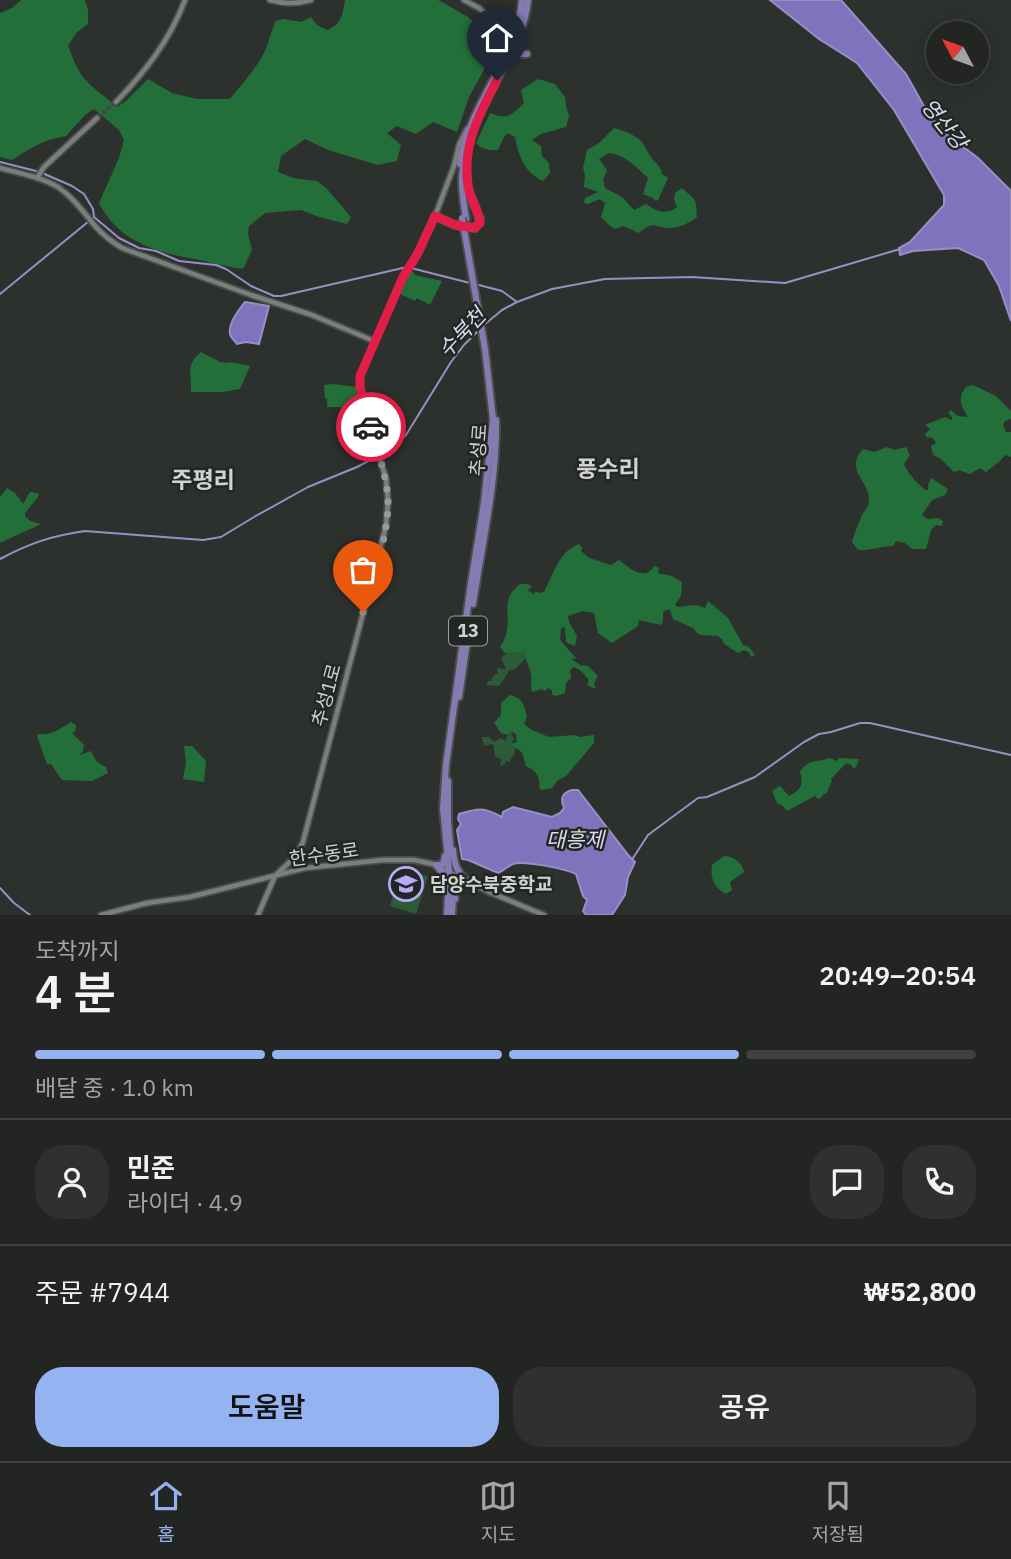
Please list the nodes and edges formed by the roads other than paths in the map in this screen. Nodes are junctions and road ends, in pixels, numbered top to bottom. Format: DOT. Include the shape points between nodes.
graph roads {
  1 [pos="185,0"];
  2 [pos="270,0"];
  3 [pos="311,0"];
  4 [pos="464,0"];
  5 [pos="522,0"];
  6 [pos="527,0"];
  7 [pos="519,17"];
  8 [pos="491,19"];
  9 [pos="502,29"];
  10 [pos="521,33"];
  11 [pos="513,40"];
  12 [pos="503,65"];
  13 [pos="116,102"];
  14 [pos="97,118"];
  15 [pos="472,119"];
  16 [pos="466,154"];
  17 [pos="0,168"];
  18 [pos="37,177"];
  19 [pos="435,216"];
  20 [pos="464,219"];
  21 [pos="374,341"];
  22 [pos="487,349"];
  23 [pos="443,807"];
  24 [pos="448,818"];
  25 [pos="296,856"];
  26 [pos="436,865"];
  27 [pos="300,869"];
  28 [pos="451,872"];
  29 [pos="275,876"];
  30 [pos="468,881"];
  31 [pos="449,888"];
  32 [pos="101,915"];
  33 [pos="258,915"];
  34 [pos="451,915"];
  35 [pos="544,915"];
  1 -- 13 [label="street" via="161,47"];
  2 -- 3 [label="street" via="287,4"];
  4 -- 8 [label="street"];
  5 -- 7 [label="main road, 추성로 / 13"];
  6 -- 10 [label="main road, 추성로 / 13"];
  7 -- 9 [label="main road" via="511,27"];
  7 -- 11 [label="main road, 추성로 / 13"];
  8 -- 9 [label="street"];
  8 -- 12 [label="main road" via="502,41"];
  9 -- 11 [label="street"];
  10 -- 12 [label="main road, 추성로 / 13"];
  10 -- 12 [label="main road" via="526,52"];
  11 -- 12 [label="main road, 추성로 / 13"];
  12 -- 15 [label="main road, 추성로 / 13"];
  12 -- 16 [label="main road, 추성로 / 13"];
  14 -- 18 [label="street"];
  15 -- 19 [label="street, 추성1로"];
  15 -- 20 [label="main road, 추성로 / 13" via="460,166"];
  16 -- 19 [label="main road" via="468,190 480,223 475,228 462,227"];
  16 -- 20 [label="main road, 추성로 / 13"];
  17 -- 18 [label="street"];
  18 -- 21 [label="street" via="60,188 108,239 134,253"];
  19 -- 21 [label="street, 추성1로"];
  20 -- 22 [label="main road, 추성로 / 13, bridge"];
  21 -- 25 [label="street, 추성1로" via="360,382 383,468 386,526"];
  22 -- 23 [label="main road, 추성로 / 13" via="491,445"];
  22 -- 24 [label="main road, 추성로 / 13" via="496,411 495,458 454,729"];
  23 -- 26 [label="main road" via="445,860"];
  23 -- 28 [label="main road, 추성로 / 13"];
  24 -- 28 [label="main road, 추성로 / 13"];
  24 -- 30 [label="main road" via="455,865"];
  25 -- 27 [label="street"];
  25 -- 29 [label="street, 추성1로"];
  26 -- 27 [label="street, 한수동로" via="383,860"];
  26 -- 28 [label="street, 한수동로"];
  26 -- 31 [label="main road"];
  27 -- 29 [label="street, 한수동로"];
  28 -- 30 [label="street, 한수동로"];
  28 -- 31 [label="main road, 추성로 / 13"];
  28 -- 34 [label="main road, 추성로 / 13"];
  29 -- 32 [label="street, 한수동로"];
  29 -- 33 [label="street, 추성1로"];
  30 -- 34 [label="main road" via="456,886"];
  30 -- 35 [label="street, 한수동로"];
  31 -- 34 [label="main road, 추성로 / 13"];
}
